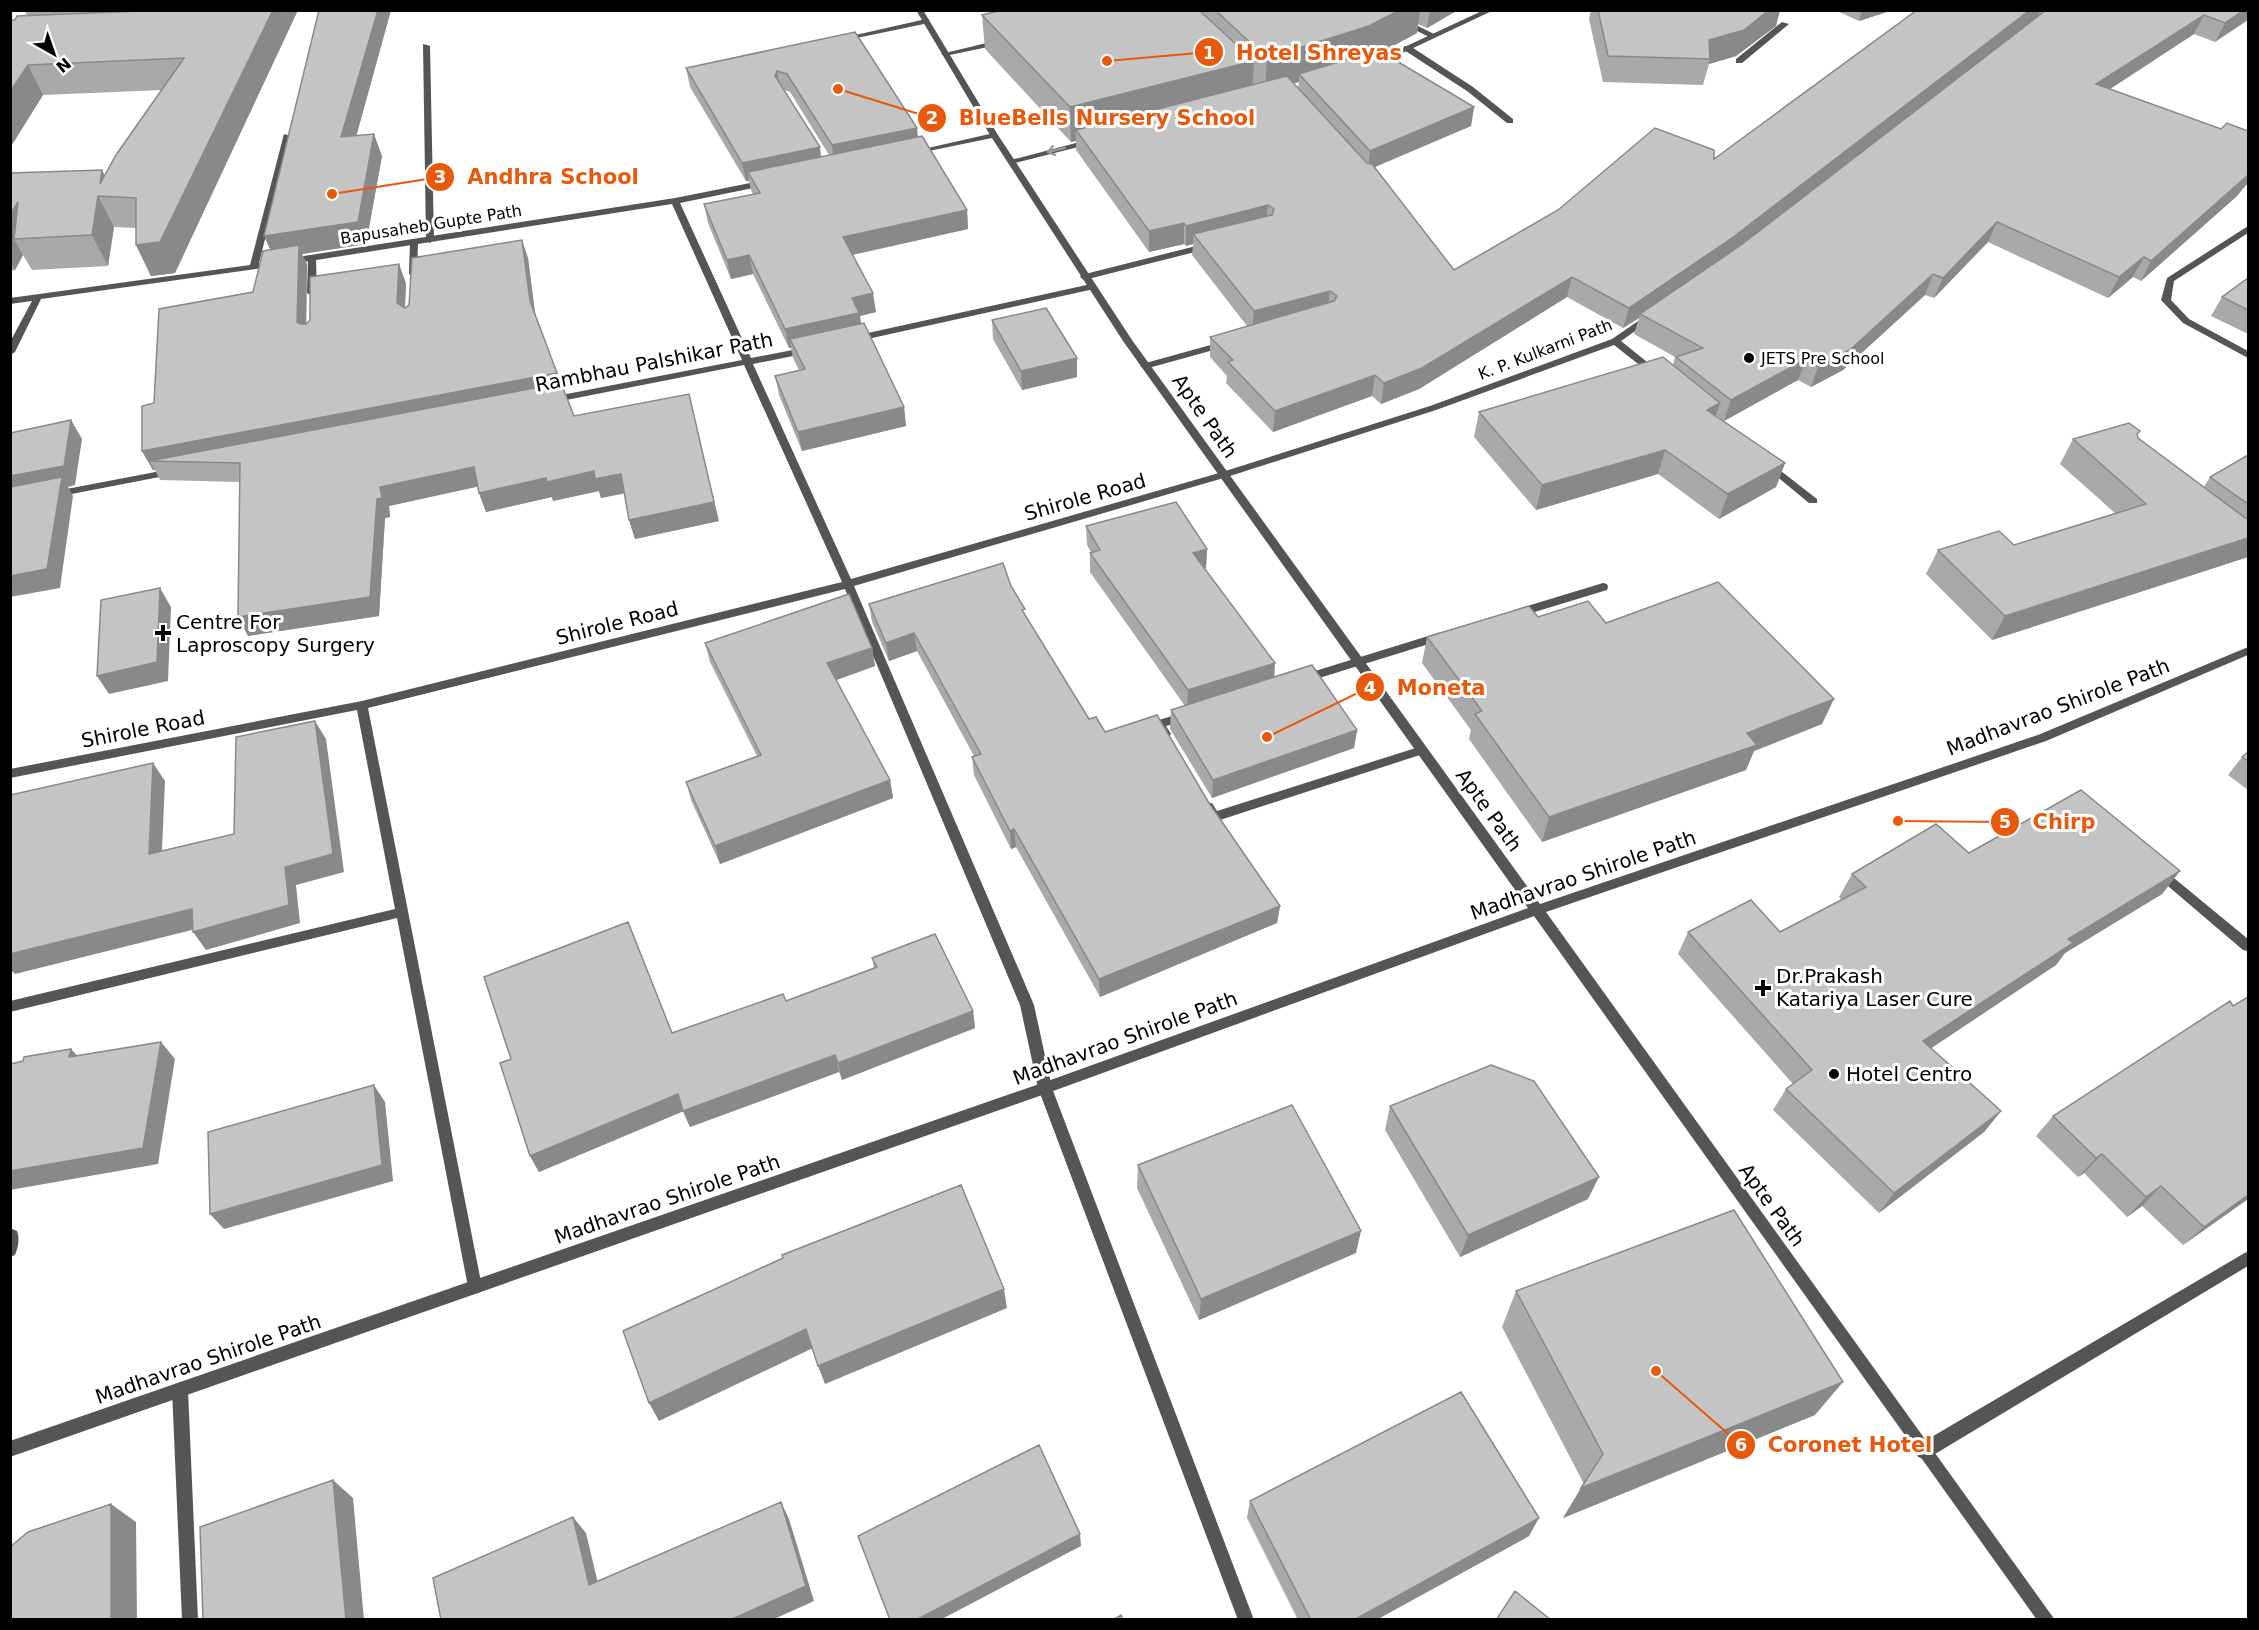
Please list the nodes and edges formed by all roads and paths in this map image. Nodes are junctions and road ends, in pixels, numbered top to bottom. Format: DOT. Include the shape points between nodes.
graph roads {
  1 [pos="1379,10"];
  2 [pos="1491,10"];
  3 [pos="922,16"];
  4 [pos="1775,21"];
  5 [pos="1434,36"];
  6 [pos="1012,39"];
  7 [pos="836,40"];
  8 [pos="426,46"];
  9 [pos="1407,48"];
  10 [pos="945,54"];
  11 [pos="1739,61"];
  12 [pos="1362,67"];
  13 [pos="1510,121"];
  14 [pos="994,135"];
  15 [pos="287,136"];
  16 [pos="1103,138"];
  17 [pos="901,154"];
  18 [pos="1011,161"];
  19 [pos="776,180"];
  20 [pos="675,201"];
  21 [pos="2248,229"];
  22 [pos="430,240"];
  23 [pos="414,242"];
  24 [pos="1221,243"];
  25 [pos="312,258"];
  26 [pos="254,267"];
  27 [pos="413,277"];
  28 [pos="402,279"];
  29 [pos="1087,282"];
  30 [pos="412,288"];
  31 [pos="323,290"];
  32 [pos="312,292"];
  33 [pos="37,299"];
  34 [pos="10,301"];
  35 [pos="312,304"];
  36 [pos="1663,308"];
  37 [pos="1237,341"];
  38 [pos="1615,341"];
  39 [pos="840,342"];
  40 [pos="817,347"];
  41 [pos="10,352"];
  42 [pos="2248,355"];
  43 [pos="749,362"];
  44 [pos="1145,366"];
  45 [pos="1660,377"];
  46 [pos="538,402"];
  47 [pos="1759,457"];
  48 [pos="186,469"];
  49 [pos="1223,475"];
  50 [pos="46,496"];
  51 [pos="1813,501"];
  52 [pos="848,584"];
  53 [pos="1603,587"];
  54 [pos="1502,617"];
  55 [pos="1458,631"];
  56 [pos="2248,651"];
  57 [pos="1358,662"];
  58 [pos="1294,682"];
  59 [pos="362,705"];
  60 [pos="1193,714"];
  61 [pos="1172,745"];
  62 [pos="1422,750"];
  63 [pos="10,774"];
  64 [pos="1202,796"];
  65 [pos="2149,864"];
  66 [pos="1537,910"];
  67 [pos="402,912"];
  68 [pos="2248,946"];
  69 [pos="10,1007"];
  70 [pos="1045,1088"];
  71 [pos="2248,1258"];
  72 [pos="475,1287"];
  73 [pos="180,1390"];
  74 [pos="10,1449"];
  75 [pos="1924,1450"];
  76 [pos="190,1620"];
  77 [pos="1246,1620"];
  78 [pos="2047,1620"];
  1 -- 5 [label="street"];
  2 -- 5 [label="street"];
  3 -- 7 [label="street"];
  3 -- 10 [label="street, Apte Path"];
  4 -- 11 [label="street" via="1785,24"];
  5 -- 9 [label="street"];
  6 -- 10 [label="street"];
  8 -- 22 [label="street"];
  9 -- 12 [label="street"];
  9 -- 13 [label="street"];
  10 -- 14 [label="street, Apte Path"];
  14 -- 17 [label="street"];
  14 -- 18 [label="street, Apte Path"];
  15 -- 26 [label="street"];
  16 -- 18 [label="street, one-way"];
  18 -- 29 [label="street, Apte Path"];
  19 -- 20 [label="street, Bapusaheb Gupte Path"];
  20 -- 22 [label="street, Bapusaheb Gupte Path"];
  20 -- 43 [label="street"];
  21 -- 42 [label="street" via="2170,280 2166,300 2186,321"];
  22 -- 23 [label="street, Bapusaheb Gupte Path"];
  23 -- 25 [label="street, Bapusaheb Gupte Path"];
  23 -- 27 [label="street"];
  24 -- 29 [label="street"];
  25 -- 26 [label="street, Bapusaheb Gupte Path"];
  25 -- 32 [label="street"];
  26 -- 33 [label="street, Bapusaheb Gupte Path"];
  27 -- 28 [label="street"];
  27 -- 30 [label="street"];
  29 -- 39 [label="street"];
  29 -- 44 [label="street, Apte Path"];
  31 -- 32 [label="street"];
  32 -- 35 [label="street"];
  33 -- 34 [label="street, Bapusaheb Gupte Path"];
  33 -- 41 [label="street"];
  36 -- 38 [label="street, K. P. Kulkarni Path"];
  37 -- 44 [label="street"];
  38 -- 45 [label="street"];
  38 -- 49 [label="street, K. P. Kulkarni Path" via="1433,408"];
  40 -- 43 [label="street, Rambhau Palshikar Path"];
  43 -- 46 [label="street, Rambhau Palshikar Path"];
  43 -- 52 [label="street"];
  44 -- 49 [label="street, Apte Path"];
  47 -- 51 [label="street"];
  48 -- 50 [label="street"];
  49 -- 52 [label="street, Shirole Road"];
  49 -- 57 [label="street, Apte Path"];
  52 -- 59 [label="street, Shirole Road"];
  52 -- 70 [label="street" via="1027,1005"];
  53 -- 54 [label="street"];
  55 -- 57 [label="street"];
  56 -- 66 [label="street, Madhavrao Shirole Path" via="2042,738"];
  57 -- 58 [label="street"];
  57 -- 62 [label="street, Apte Path"];
  59 -- 63 [label="street, Shirole Road"];
  59 -- 67 [label="street"];
  60 -- 61 [label="street" via="1160,724"];
  62 -- 64 [label="street" via="1214,817"];
  62 -- 66 [label="street, Apte Path"];
  65 -- 68 [label="street"];
  66 -- 70 [label="street, Madhavrao Shirole Path"];
  66 -- 75 [label="street, Apte Path"];
  67 -- 69 [label="street"];
  67 -- 72 [label="street"];
  70 -- 72 [label="street, Madhavrao Shirole Path"];
  70 -- 77 [label="street"];
  71 -- 75 [label="street"];
  72 -- 73 [label="street, Madhavrao Shirole Path"];
  73 -- 74 [label="street, Madhavrao Shirole Path"];
  73 -- 76 [label="street"];
  75 -- 78 [label="street, Apte Path"];
}
